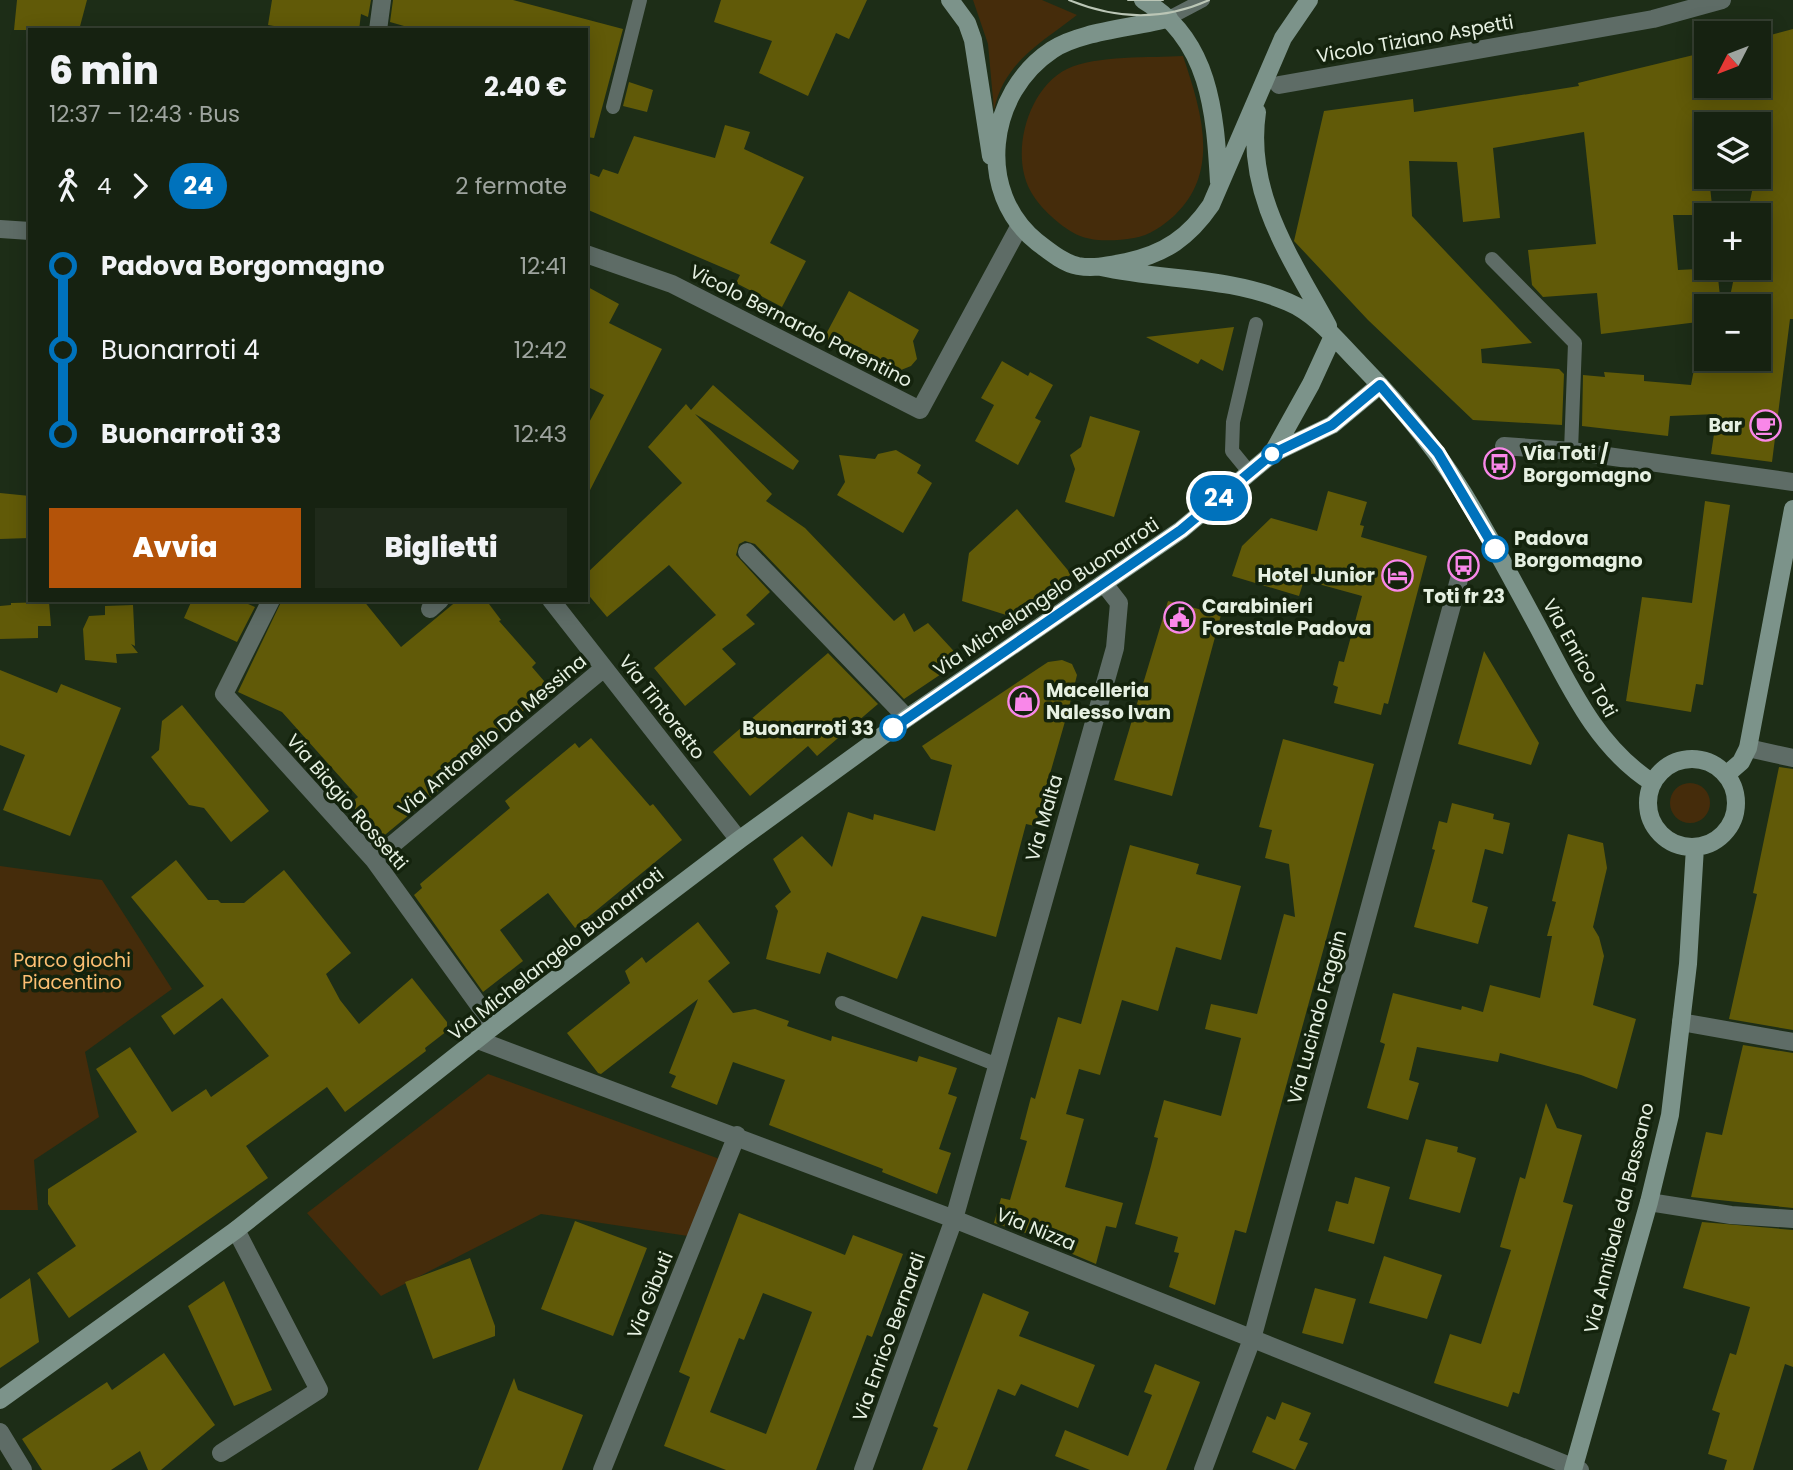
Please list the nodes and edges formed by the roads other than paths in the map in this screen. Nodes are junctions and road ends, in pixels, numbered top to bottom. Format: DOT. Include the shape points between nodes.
graph roads {
  1 [pos="382,0"];
  2 [pos="640,0"];
  3 [pos="950,0"];
  4 [pos="1143,0"];
  5 [pos="1203,0"];
  6 [pos="1309,0"];
  7 [pos="1723,0"];
  8 [pos="1169,18"];
  9 [pos="378,28"];
  10 [pos="1279,85"];
  11 [pos="1260,93"];
  12 [pos="613,107"];
  13 [pos="995,173"];
  14 [pos="1219,186"];
  15 [pos="1019,227"];
  16 [pos="0,229"];
  17 [pos="28,231"];
  18 [pos="588,255"];
  19 [pos="1492,259"];
  20 [pos="1101,267"];
  21 [pos="1256,324"];
  22 [pos="1333,335"];
  23 [pos="1380,385"];
  24 [pos="1504,446"];
  25 [pos="1571,451"];
  26 [pos="1272,454"];
  27 [pos="1250,472"];
  28 [pos="1793,482"];
  29 [pos="1793,509"];
  30 [pos="747,552"];
  31 [pos="1461,572"];
  32 [pos="1105,584"];
  33 [pos="270,602"];
  34 [pos="553,602"];
  35 [pos="604,668"];
  36 [pos="906,718"];
  37 [pos="1748,748"];
  38 [pos="1793,758"];
  39 [pos="1727,775"];
  40 [pos="1653,783"];
  41 [pos="739,840"];
  42 [pos="1695,847"];
  43 [pos="374,860"];
  44 [pos="842,1003"];
  45 [pos="1681,1022"];
  46 [pos="494,1026"];
  47 [pos="478,1040"];
  48 [pos="1793,1042"];
  49 [pos="995,1064"];
  50 [pos="737,1135"];
  51 [pos="1649,1202"];
  52 [pos="954,1219"];
  53 [pos="1793,1219"];
  54 [pos="236,1230"];
  55 [pos="1252,1339"];
  56 [pos="0,1400"];
  57 [pos="0,1432"];
  58 [pos="221,1453"];
  59 [pos="1575,1469"];
  60 [pos="23,1470"];
  61 [pos="602,1470"];
  62 [pos="863,1470"];
  63 [pos="1203,1470"];
  1 -- 9 [label="street"];
  2 -- 12 [label="lane"];
  3 -- 13 [label="street" via="973,40"];
  4 -- 8 [label="street"];
  5 -- 8 [label="lane"];
  6 -- 11 [label="street" via="1283,38"];
  7 -- 10 [label="street, Vicolo Tiziano Aspetti" via="1653,19"];
  8 -- 13 [label="street" via="1054,48 1031,66 1005,110"];
  8 -- 14 [label="street" via="1196,52 1205,76 1216,123"];
  11 -- 14 [label="street"];
  11 -- 22 [label="street" via="1254,147 1263,195 1280,241"];
  13 -- 15 [label="street"];
  14 -- 20 [label="street" via="1197,224 1177,244"];
  15 -- 18 [label="street, Vicolo Bernardo Parentino" via="920,410 671,284"];
  15 -- 20 [label="street" via="1053,254 1077,265"];
  16 -- 17 [label="street"];
  19 -- 25 [label="lane" via="1575,343"];
  20 -- 22 [label="street, Via Enrico Toti" via="1243,286 1291,303"];
  21 -- 27 [label="lane" via="1232,432 1232,451"];
  22 -- 23 [label="street, Via Enrico Toti"];
  22 -- 26 [label="street, Via Michelangelo Buonarroti"];
  23 -- 26 [label="street, Via Michelangelo Buonarroti" via="1332,425"];
  23 -- 40 [label="street, Via Enrico Toti" via="1438,453 1582,708 1631,769"];
  24 -- 25 [label="street"];
  25 -- 28 [label="street"];
  26 -- 27 [label="street, Via Michelangelo Buonarroti"];
  27 -- 32 [label="street, Via Michelangelo Buonarroti" via="1181,530"];
  29 -- 37 [label="street"];
  30 -- 36 [label="street"];
  31 -- 55 [label="street, Via Lucindo Faggin"];
  32 -- 36 [label="street, Via Michelangelo Buonarroti"];
  32 -- 49 [label="street, Via Malta" via="1119,603 1115,648"];
  33 -- 43 [label="street, Via Biagio Rossetti" via="224,694"];
  34 -- 35 [label="street, Via Tintoretto"];
  35 -- 41 [label="street, Via Tintoretto"];
  35 -- 43 [label="street, Via Antonello Da Messina"];
  36 -- 41 [label="street, Via Michelangelo Buonarroti"];
  37 -- 38 [label="street"];
  37 -- 39 [label="street"];
  39 -- 40 [label="street" via="1696,759 1679,761"];
  39 -- 42 [label="street" via="1737,801 1729,828 1708,845"];
  40 -- 42 [label="street" via="1649,806 1655,827 1673,842"];
  41 -- 46 [label="street, Via Michelangelo Buonarroti"];
  42 -- 45 [label="street, Via Annibale da Bassano"];
  43 -- 46 [label="street, Via Biagio Rossetti"];
  44 -- 49 [label="lane"];
  45 -- 48 [label="street"];
  45 -- 51 [label="street, Via Annibale da Bassano" via="1670,1115"];
  46 -- 47 [label="street, Via Michelangelo Buonarroti"];
  47 -- 50 [label="street, Via Nizza"];
  47 -- 54 [label="street, Via Michelangelo Buonarroti"];
  49 -- 52 [label="street, Via Malta"];
  50 -- 52 [label="street, Via Nizza"];
  50 -- 61 [label="street, Via Gibuti"];
  51 -- 53 [label="street"];
  51 -- 59 [label="street, Via Annibale da Bassano"];
  52 -- 55 [label="street, Via Nizza"];
  52 -- 62 [label="street, Via Enrico Bernardi"];
  54 -- 56 [label="street, Via Michelangelo Buonarroti"];
  54 -- 58 [label="street" via="319,1390"];
  55 -- 59 [label="street, Via Nizza"];
  55 -- 63 [label="street, Via Lucindo Faggin"];
  57 -- 60 [label="street"];
}
